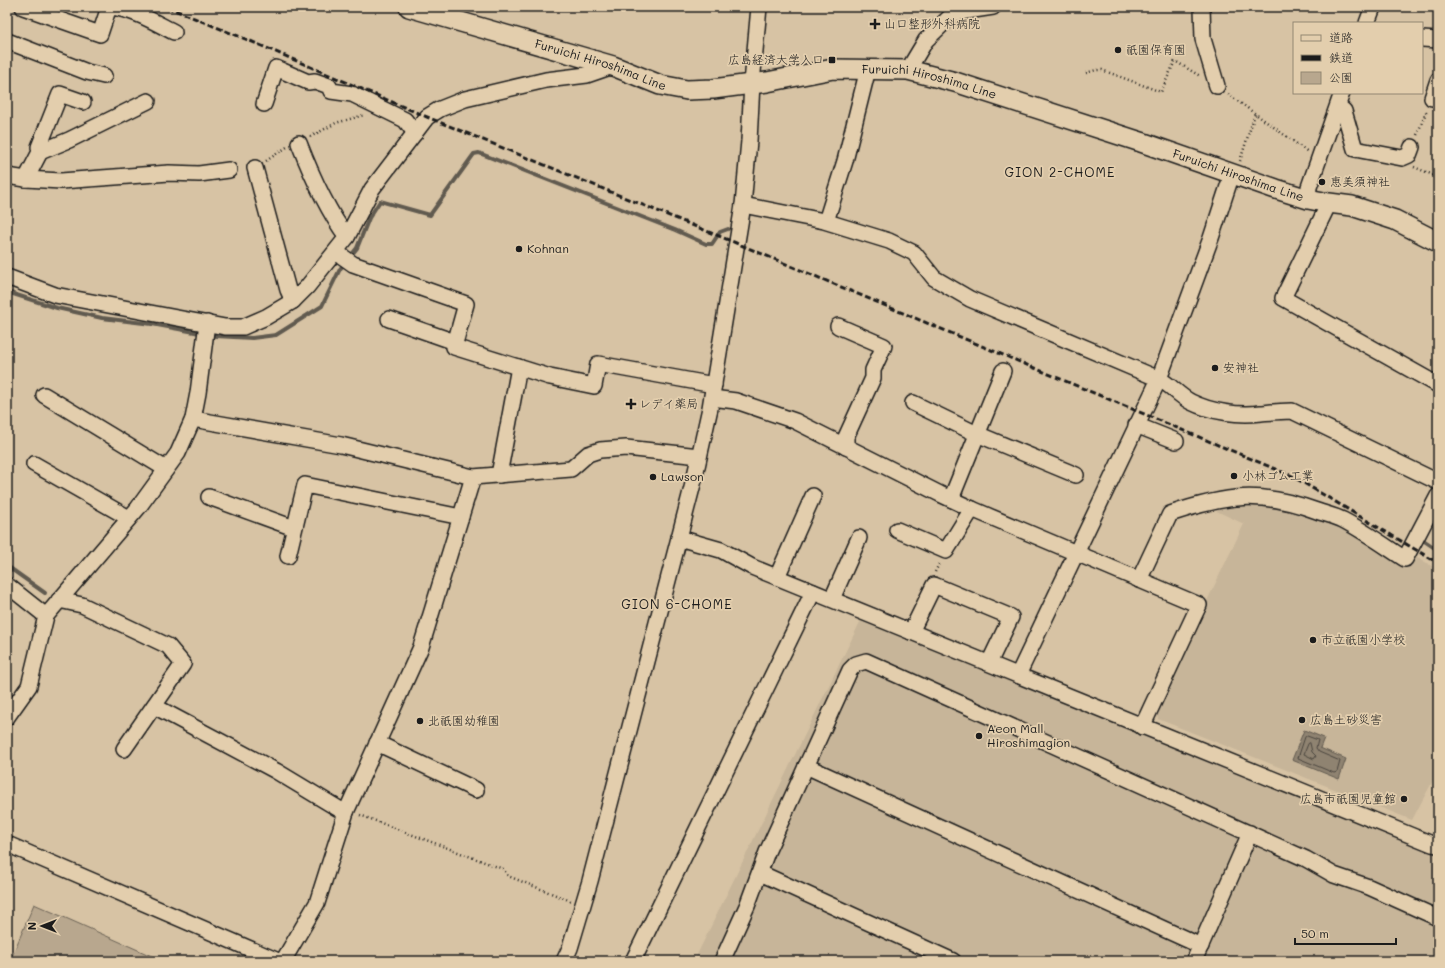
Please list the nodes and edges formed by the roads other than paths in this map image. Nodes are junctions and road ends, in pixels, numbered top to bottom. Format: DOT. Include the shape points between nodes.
graph roads {
  1 [pos="23,7"];
  2 [pos="409,7"];
  3 [pos="759,7"];
  4 [pos="993,7"];
  5 [pos="1202,7"];
  6 [pos="1373,7"];
  7 [pos="436,11"];
  8 [pos="1367,22"];
  9 [pos="174,32"];
  10 [pos="1423,39"];
  11 [pos="1438,40"];
  12 [pos="7,41"];
  13 [pos="613,66"];
  14 [pos="868,69"];
  15 [pos="908,70"];
  16 [pos="104,76"];
  17 [pos="1438,82"];
  18 [pos="752,84"];
  19 [pos="1217,86"];
  20 [pos="1432,98"];
  21 [pos="1340,100"];
  22 [pos="148,101"];
  23 [pos="83,102"];
  24 [pos="264,104"];
  25 [pos="415,134"];
  26 [pos="298,143"];
  27 [pos="1412,147"];
  28 [pos="40,152"];
  29 [pos="255,168"];
  30 [pos="229,170"];
  31 [pos="1234,175"];
  32 [pos="7,176"];
  33 [pos="26,179"];
  34 [pos="1308,198"];
  35 [pos="1329,203"];
  36 [pos="742,205"];
  37 [pos="828,214"];
  38 [pos="347,237"];
  39 [pos="1438,242"];
  40 [pos="336,252"];
  41 [pos="7,277"];
  42 [pos="293,301"];
  43 [pos="389,319"];
  44 [pos="207,323"];
  45 [pos="838,326"];
  46 [pos="455,342"];
  47 [pos="519,367"];
  48 [pos="1002,371"];
  49 [pos="1159,379"];
  50 [pos="1438,385"];
  51 [pos="713,391"];
  52 [pos="44,395"];
  53 [pos="913,403"];
  54 [pos="193,419"];
  55 [pos="1136,425"];
  56 [pos="977,434"];
  57 [pos="1176,441"];
  58 [pos="846,447"];
  59 [pos="699,456"];
  60 [pos="34,464"];
  61 [pos="166,469"];
  62 [pos="499,475"];
  63 [pos="1076,476"];
  64 [pos="473,477"];
  65 [pos="1438,482"];
  66 [pos="813,496"];
  67 [pos="1438,496"];
  68 [pos="209,497"];
  69 [pos="951,499"];
  70 [pos="972,509"];
  71 [pos="460,517"];
  72 [pos="129,518"];
  73 [pos="294,528"];
  74 [pos="897,530"];
  75 [pos="680,538"];
  76 [pos="859,538"];
  77 [pos="1076,553"];
  78 [pos="288,556"];
  79 [pos="777,577"];
  80 [pos="1139,580"];
  81 [pos="7,586"];
  82 [pos="813,592"];
  83 [pos="832,599"];
  84 [pos="59,600"];
  85 [pos="46,616"];
  86 [pos="911,632"];
  87 [pos="989,663"];
  88 [pos="1018,675"];
  89 [pos="154,706"];
  90 [pos="7,716"];
  91 [pos="1142,727"];
  92 [pos="377,744"];
  93 [pos="124,749"];
  94 [pos="806,766"];
  95 [pos="476,790"];
  96 [pos="346,811"];
  97 [pos="1250,833"];
  98 [pos="7,844"];
  99 [pos="1438,845"];
  100 [pos="760,873"];
  101 [pos="1438,918"];
  102 [pos="1201,946"];
  103 [pos="278,961"];
  104 [pos="283,961"];
  105 [pos="564,961"];
  106 [pos="633,961"];
  107 [pos="722,961"];
  108 [pos="953,961"];
  109 [pos="1194,961"];
  1 -- 9 [label="street" via="100,34 110,7 118,8 142,16"];
  2 -- 7 [label="main road, Furuichi Hiroshima Line"];
  3 -- 18 [label="street"];
  4 -- 15 [label="street" via="954,13 926,40"];
  5 -- 19 [label="street" via="1203,39"];
  6 -- 8 [label="street"];
  7 -- 13 [label="main road, Furuichi Hiroshima Line"];
  10 -- 11 [label="street"];
  12 -- 16 [label="street" via="87,72"];
  13 -- 18 [label="main road, Furuichi Hiroshima Line" via="660,85 687,90"];
  13 -- 25 [label="street" via="587,75 546,80 464,99 427,117"];
  14 -- 15 [label="main road, Furuichi Hiroshima Line"];
  14 -- 18 [label="main road, Furuichi Hiroshima Line" via="833,69"];
  14 -- 37 [label="street" via="846,161"];
  15 -- 31 [label="main road, Furuichi Hiroshima Line" via="955,82"];
  17 -- 20 [label="street"];
  18 -- 36 [label="street" via="750,140"];
  21 -- 27 [label="street" via="1354,149 1402,158 1409,155"];
  21 -- 34 [label="street" via="1319,156"];
  22 -- 28 [label="street"];
  23 -- 28 [label="street" via="60,94 39,147"];
  24 -- 25 [label="street" via="276,68 308,82 315,81 329,86 332,91 352,94 405,120"];
  25 -- 38 [label="street" via="372,189"];
  26 -- 38 [label="street" via="310,171"];
  28 -- 33 [label="street"];
  29 -- 42 [label="street"];
  30 -- 33 [label="street" via="199,174 169,172 61,181"];
  31 -- 34 [label="main road, Furuichi Hiroshima Line"];
  31 -- 49 [label="street"];
  32 -- 33 [label="street"];
  34 -- 35 [label="main road, Furuichi Hiroshima Line"];
  35 -- 39 [label="main road, Furuichi Hiroshima Line" via="1352,206 1395,220"];
  35 -- 50 [label="street" via="1283,298"];
  36 -- 49 [label="street" via="824,221 890,240 914,253 934,278 970,299"];
  36 -- 51 [label="street"];
  38 -- 40 [label="street"];
  40 -- 42 [label="street"];
  40 -- 46 [label="street" via="353,264 466,304"];
  41 -- 44 [label="street" via="55,295"];
  42 -- 44 [label="street" via="243,327"];
  43 -- 46 [label="street"];
  44 -- 54 [label="street"];
  45 -- 58 [label="street" via="884,346 873,370 873,378 846,437"];
  46 -- 47 [label="street" via="454,347"];
  47 -- 51 [label="street" via="550,377 594,386 598,364"];
  47 -- 62 [label="street"];
  48 -- 56 [label="street"];
  49 -- 55 [label="street"];
  49 -- 65 [label="street" via="1190,402 1204,408 1260,414 1292,411"];
  51 -- 58 [label="street" via="796,421"];
  51 -- 59 [label="street"];
  52 -- 61 [label="street"];
  53 -- 56 [label="street"];
  54 -- 61 [label="street" via="178,453"];
  54 -- 64 [label="street" via="341,445"];
  55 -- 57 [label="street"];
  55 -- 77 [label="street"];
  56 -- 63 [label="street"];
  56 -- 69 [label="street"];
  58 -- 69 [label="street"];
  59 -- 62 [label="street" via="626,448 600,450 588,454 571,469"];
  59 -- 75 [label="street"];
  60 -- 72 [label="street"];
  61 -- 72 [label="street"];
  62 -- 64 [label="street"];
  64 -- 71 [label="street"];
  66 -- 79 [label="street"];
  67 -- 80 [label="street" via="1406,559 1342,520 1296,503 1265,497 1230,498 1200,504 1170,514"];
  68 -- 73 [label="street"];
  69 -- 70 [label="street"];
  70 -- 74 [label="street" via="943,557"];
  70 -- 77 [label="street"];
  71 -- 73 [label="street" via="305,485"];
  71 -- 92 [label="street" via="421,647"];
  72 -- 84 [label="street"];
  73 -- 78 [label="street"];
  75 -- 79 [label="street" via="720,550"];
  75 -- 105 [label="street" via="590,881"];
  76 -- 83 [label="street"];
  77 -- 80 [label="street"];
  77 -- 88 [label="street"];
  79 -- 82 [label="street"];
  80 -- 91 [label="street" via="1199,605"];
  81 -- 85 [label="street"];
  82 -- 83 [label="street"];
  82 -- 106 [label="street"];
  83 -- 86 [label="street"];
  84 -- 85 [label="street"];
  84 -- 89 [label="street" via="82,605 168,646 183,664"];
  85 -- 90 [label="street" via="29,686"];
  86 -- 87 [label="street"];
  86 -- 87 [label="street" via="934,585 1011,617"];
  87 -- 88 [label="street"];
  88 -- 91 [label="street"];
  89 -- 93 [label="street"];
  89 -- 96 [label="street" via="276,771 339,810"];
  91 -- 99 [label="street"];
  92 -- 95 [label="street"];
  92 -- 96 [label="street"];
  94 -- 97 [label="street" via="850,670 856,664 866,661"];
  94 -- 100 [label="street"];
  94 -- 102 [label="street"];
  96 -- 104 [label="street" via="317,903"];
  97 -- 101 [label="street" via="1334,875 1374,889"];
  97 -- 102 [label="street"];
  98 -- 103 [label="street"];
  100 -- 107 [label="street"];
  100 -- 108 [label="street"];
  102 -- 109 [label="street"];
}
